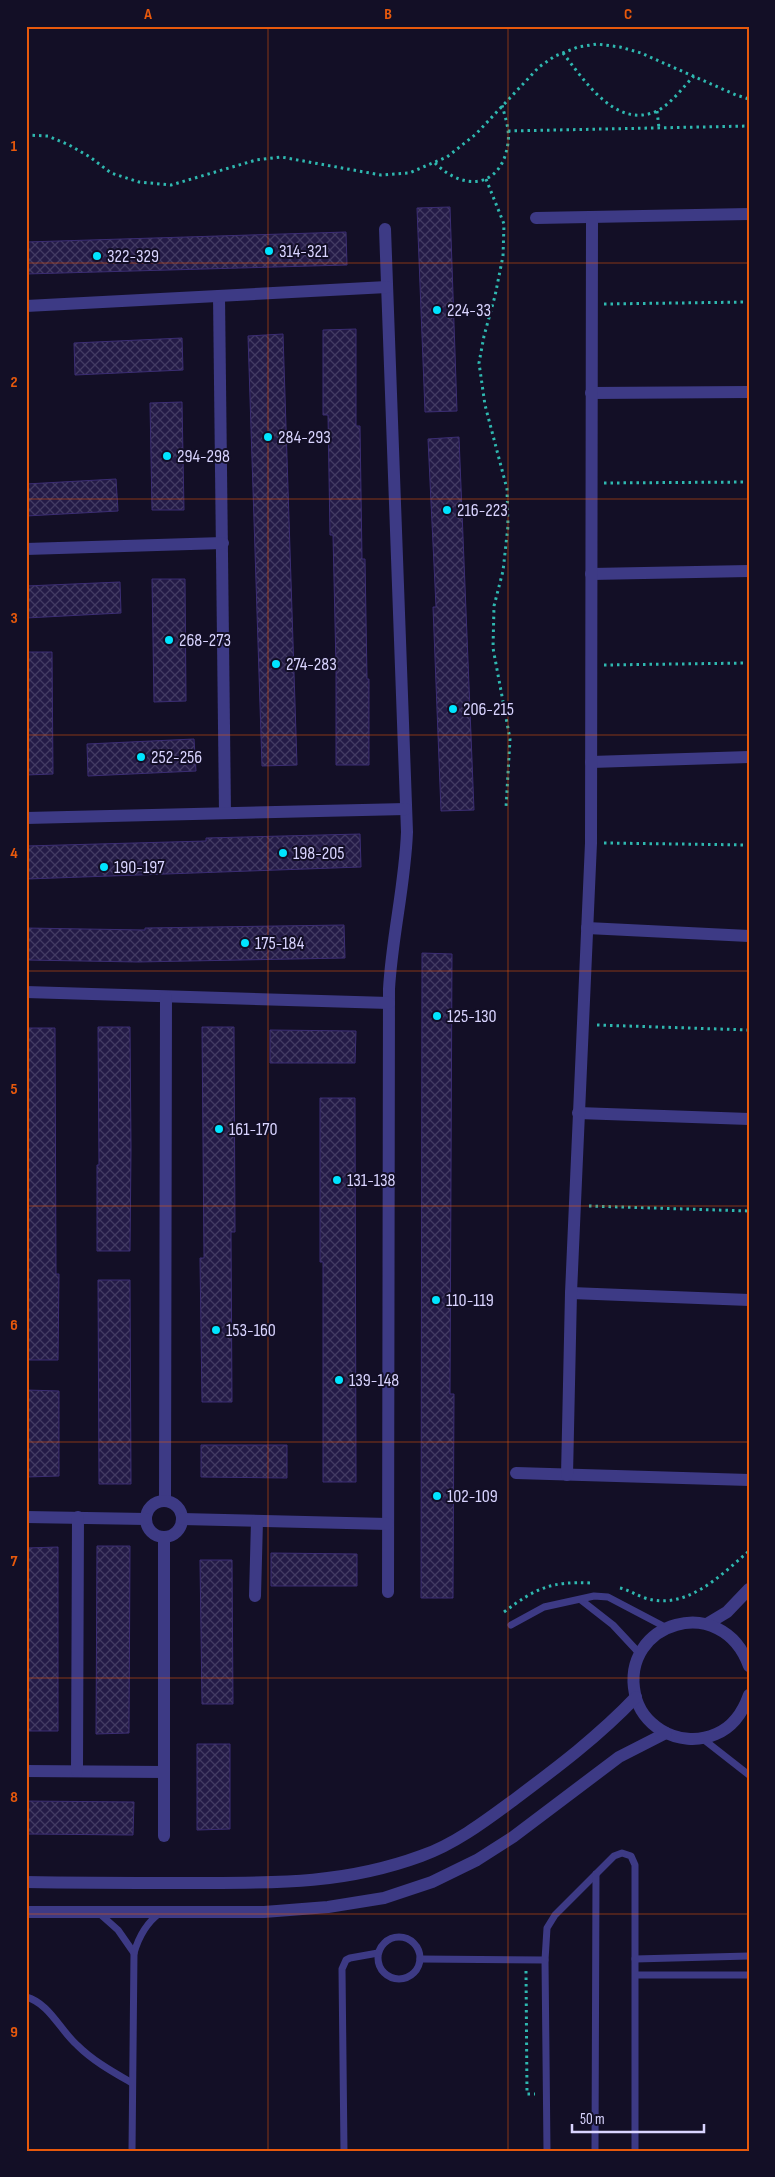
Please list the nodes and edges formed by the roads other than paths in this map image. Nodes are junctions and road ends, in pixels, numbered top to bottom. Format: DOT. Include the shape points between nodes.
graph roads {
  1 [pos="749,214"];
  2 [pos="592,217"];
  3 [pos="536,218"];
  4 [pos="384,229"];
  5 [pos="387,288"];
  6 [pos="219,296"];
  7 [pos="26,306"];
  8 [pos="749,392"];
  9 [pos="591,393"];
  10 [pos="223,543"];
  11 [pos="26,549"];
  12 [pos="749,572"];
  13 [pos="591,574"];
  14 [pos="749,757"];
  15 [pos="591,762"];
  16 [pos="406,809"];
  17 [pos="225,813"];
  18 [pos="26,818"];
  19 [pos="587,928"];
  20 [pos="749,936"];
  21 [pos="26,992"];
  22 [pos="166,997"];
  23 [pos="389,1003"];
  24 [pos="578,1113"];
  25 [pos="749,1119"];
  26 [pos="571,1293"];
  27 [pos="749,1300"];
  28 [pos="516,1473"];
  29 [pos="567,1475"];
  30 [pos="749,1480"];
  31 [pos="165,1501"];
  32 [pos="26,1517"];
  33 [pos="78,1517"];
  34 [pos="146,1519"];
  35 [pos="182,1519"];
  36 [pos="256,1521"];
  37 [pos="388,1524"];
  38 [pos="164,1537"];
  39 [pos="749,1589"];
  40 [pos="388,1592"];
  41 [pos="255,1596"];
  42 [pos="582,1600"];
  43 [pos="707,1624"];
  44 [pos="511,1625"];
  45 [pos="667,1628"];
  46 [pos="640,1654"];
  47 [pos="747,1656"];
  48 [pos="749,1695"];
  49 [pos="636,1697"];
  50 [pos="666,1733"];
  51 [pos="702,1738"];
  52 [pos="77,1771"];
  53 [pos="26,1772"];
  54 [pos="164,1772"];
  55 [pos="749,1775"];
  56 [pos="164,1836"];
  57 [pos="596,1874"];
  58 [pos="26,1882"];
  59 [pos="26,1912"];
  60 [pos="97,1912"];
  61 [pos="162,1912"];
  62 [pos="134,1953"];
  63 [pos="378,1954"];
  64 [pos="749,1956"];
  65 [pos="420,1959"];
  66 [pos="635,1959"];
  67 [pos="545,1960"];
  68 [pos="636,1975"];
  69 [pos="749,1975"];
  70 [pos="26,1996"];
  71 [pos="132,2083"];
  72 [pos="132,2151"];
  73 [pos="344,2151"];
  74 [pos="547,2151"];
  75 [pos="595,2151"];
  76 [pos="635,2151"];
  1 -- 2 [label="street"];
  2 -- 3 [label="street"];
  2 -- 9 [label="street"];
  4 -- 5 [label="street"];
  5 -- 6 [label="street"];
  5 -- 16 [label="street"];
  6 -- 7 [label="street"];
  6 -- 10 [label="street"];
  8 -- 9 [label="street"];
  9 -- 13 [label="street"];
  10 -- 11 [label="street"];
  10 -- 17 [label="street"];
  12 -- 13 [label="street"];
  13 -- 15 [label="street"];
  14 -- 15 [label="street"];
  15 -- 19 [label="street"];
  16 -- 17 [label="street"];
  16 -- 23 [label="street" via="404,879 392,947"];
  17 -- 18 [label="street"];
  19 -- 20 [label="street"];
  19 -- 24 [label="street"];
  21 -- 22 [label="street"];
  22 -- 23 [label="street"];
  22 -- 31 [label="street"];
  23 -- 37 [label="street"];
  24 -- 25 [label="street"];
  24 -- 26 [label="street"];
  26 -- 27 [label="street"];
  26 -- 29 [label="street"];
  28 -- 29 [label="street"];
  29 -- 30 [label="street"];
  31 -- 34 [label="street" via="154,1504"];
  31 -- 35 [label="street" via="179,1509"];
  32 -- 33 [label="street"];
  33 -- 34 [label="street"];
  33 -- 52 [label="street"];
  34 -- 38 [label="street" via="149,1530"];
  35 -- 36 [label="street"];
  35 -- 38 [label="street" via="175,1534"];
  36 -- 37 [label="street"];
  36 -- 41 [label="street"];
  37 -- 40 [label="street"];
  38 -- 54 [label="street"];
  39 -- 43 [label="street" via="727,1612"];
  42 -- 44 [label="lane" via="544,1607"];
  42 -- 45 [label="lane" via="594,1596 608,1597"];
  42 -- 46 [label="lane" via="613,1625"];
  43 -- 45 [label="street" via="693,1622"];
  43 -- 47 [label="street" via="722,1630"];
  45 -- 46 [label="street"];
  46 -- 49 [label="street" via="634,1675"];
  48 -- 51 [label="street" via="736,1719 715,1735"];
  49 -- 50 [label="street" via="647,1719"];
  49 -- 58 [label="street" via="608,1726 494,1814 422,1856 376,1870 325,1880 259,1883"];
  50 -- 51 [label="street"];
  50 -- 61 [label="street" via="619,1757 513,1837 477,1860 432,1882 384,1898 328,1907 264,1912"];
  51 -- 55 [label="lane"];
  52 -- 53 [label="street"];
  52 -- 54 [label="street"];
  54 -- 56 [label="street"];
  57 -- 66 [label="lane" via="618,1854 627,1854 634,1860"];
  57 -- 67 [label="lane" via="552,1919 546,1933"];
  57 -- 75 [label="lane"];
  59 -- 60 [label="street"];
  60 -- 61 [label="street"];
  60 -- 62 [label="lane" via="118,1930"];
  61 -- 62 [label="lane" via="144,1929"];
  62 -- 71 [label="lane"];
  63 -- 65 [label="lane" via="391,1938 405,1938 416,1946"];
  63 -- 65 [label="lane" via="384,1973 396,1979 415,1972"];
  63 -- 73 [label="lane" via="350,1958 342,1969"];
  64 -- 66 [label="lane"];
  65 -- 67 [label="lane"];
  66 -- 68 [label="lane"];
  67 -- 74 [label="lane"];
  68 -- 69 [label="lane"];
  68 -- 76 [label="lane"];
  70 -- 71 [label="lane" via="43,2005 71,2039 94,2060"];
  71 -- 72 [label="lane"];
}
